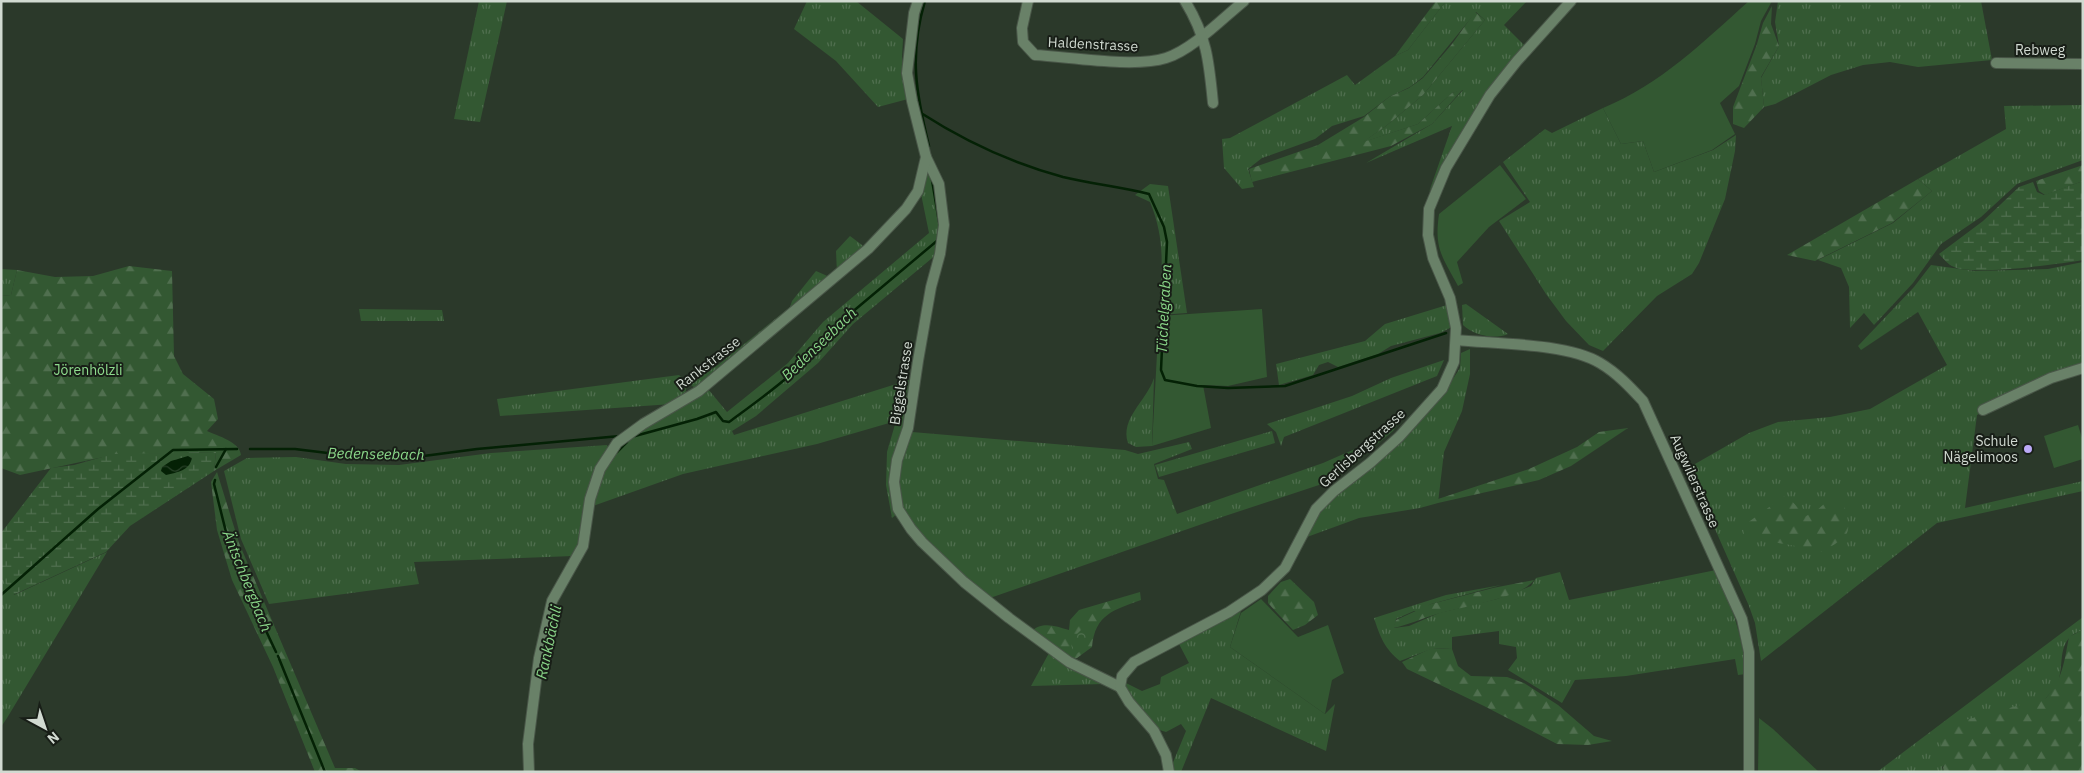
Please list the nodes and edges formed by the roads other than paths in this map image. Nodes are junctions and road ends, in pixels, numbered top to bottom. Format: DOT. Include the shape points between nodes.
graph roads {
  1 [pos="918,1"];
  2 [pos="1028,1"];
  3 [pos="1185,1"];
  4 [pos="1244,1"];
  5 [pos="1571,1"];
  6 [pos="1202,36"];
  7 [pos="1996,64"];
  8 [pos="2083,64"];
  9 [pos="1213,102"];
  10 [pos="926,157"];
  11 [pos="1456,340"];
  12 [pos="2083,368"];
  13 [pos="1983,410"];
  14 [pos="1120,687"];
  15 [pos="529,772"];
  16 [pos="1169,772"];
  17 [pos="1749,772"];
  1 -- 10 [label="street, Rankstrasse" via="908,73"];
  2 -- 6 [label="street, Haldenstrasse" via="1022,28 1023,42 1035,54 1131,62 1166,58"];
  3 -- 6 [label="street"];
  4 -- 6 [label="street"];
  5 -- 11 [label="street, Gerlisbergstrasse" via="1490,95 1446,168 1429,209 1428,235 1433,258 1450,298"];
  6 -- 9 [label="street" via="1209,55"];
  7 -- 8 [label="street, Rebweg"];
  10 -- 14 [label="street, Biggelstrasse" via="939,184 944,226 908,428 897,460 894,482 898,509 922,542 1001,612 1069,662"];
  10 -- 15 [label="street, Rankstrasse" via="918,191 868,250 699,391 617,443 600,469 590,499 582,546 552,601 539,658 528,744"];
  11 -- 14 [label="street, Gerlisbergstrasse" via="1454,362 1442,389 1370,464 1334,491 1316,510 1285,568 1262,590 1229,612 1134,662 1122,676"];
  11 -- 17 [label="street, Augwilerstrasse" via="1560,349 1599,362 1643,401 1742,619 1749,652"];
  12 -- 13 [label="street" via="2050,378"];
  14 -- 16 [label="street" via="1154,732 1166,754"];
}
